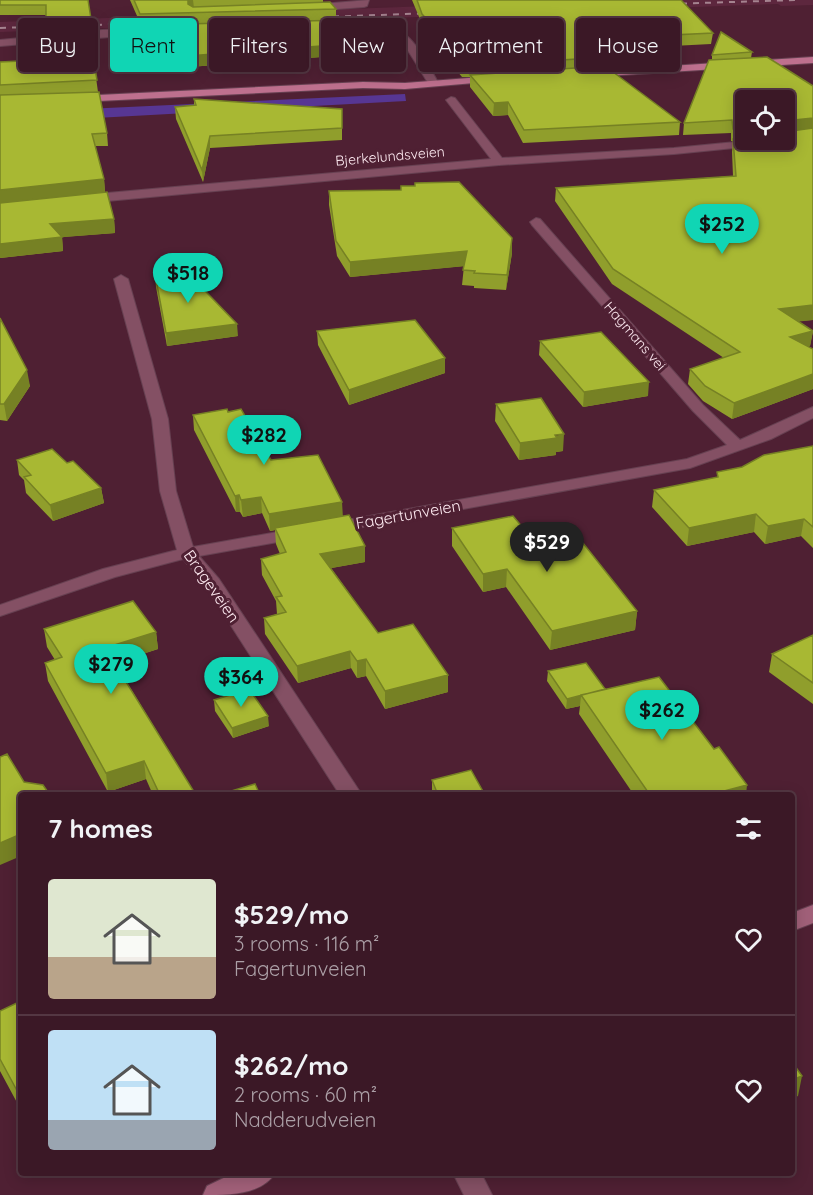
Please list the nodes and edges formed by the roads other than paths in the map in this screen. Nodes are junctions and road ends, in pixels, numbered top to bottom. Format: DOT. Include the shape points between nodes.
graph roads {
  1 [pos="365,0"];
  2 [pos="296,9"];
  3 [pos="314,26"];
  4 [pos="110,33"];
  5 [pos="0,43"];
  6 [pos="813,52"];
  7 [pos="813,60"];
  8 [pos="780,62"];
  9 [pos="577,75"];
  10 [pos="506,78"];
  11 [pos="433,82"];
  12 [pos="70,99"];
  13 [pos="451,100"];
  14 [pos="735,145"];
  15 [pos="499,162"];
  16 [pos="77,200"];
  17 [pos="537,222"];
  18 [pos="121,279"];
  19 [pos="813,412"];
  20 [pos="738,447"];
  21 [pos="187,553"];
  22 [pos="0,611"];
  23 [pos="349,792"];
  24 [pos="813,914"];
  25 [pos="795,921"];
  26 [pos="255,1176"];
  27 [pos="468,1176"];
  28 [pos="218,1195"];
  29 [pos="478,1195"];
  1 -- 2 [label="street" via="364,4"];
  3 -- 11 [label="street" via="379,24 393,28"];
  4 -- 5 [label="street"];
  6 -- 8 [label="main road"];
  7 -- 8 [label="main road"];
  8 -- 9 [label="main road"];
  10 -- 11 [label="main road"];
  11 -- 12 [label="main road"];
  13 -- 15 [label="street"];
  14 -- 15 [label="street, Bjerkelundsveien"];
  15 -- 16 [label="street, Bjerkelundsveien"];
  17 -- 20 [label="street, Hagmans vei" via="698,408"];
  18 -- 21 [label="street, Brageveien" via="160,419 168,491"];
  19 -- 20 [label="street, Fagertunveien"];
  20 -- 21 [label="street, Fagertunveien" via="690,463"];
  21 -- 22 [label="street, Fagertunveien" via="109,573"];
  21 -- 23 [label="street, Brageveien" via="210,579"];
  24 -- 25 [label="main road"];
  26 -- 28 [label="main road"];
  27 -- 29 [label="street"];
}
